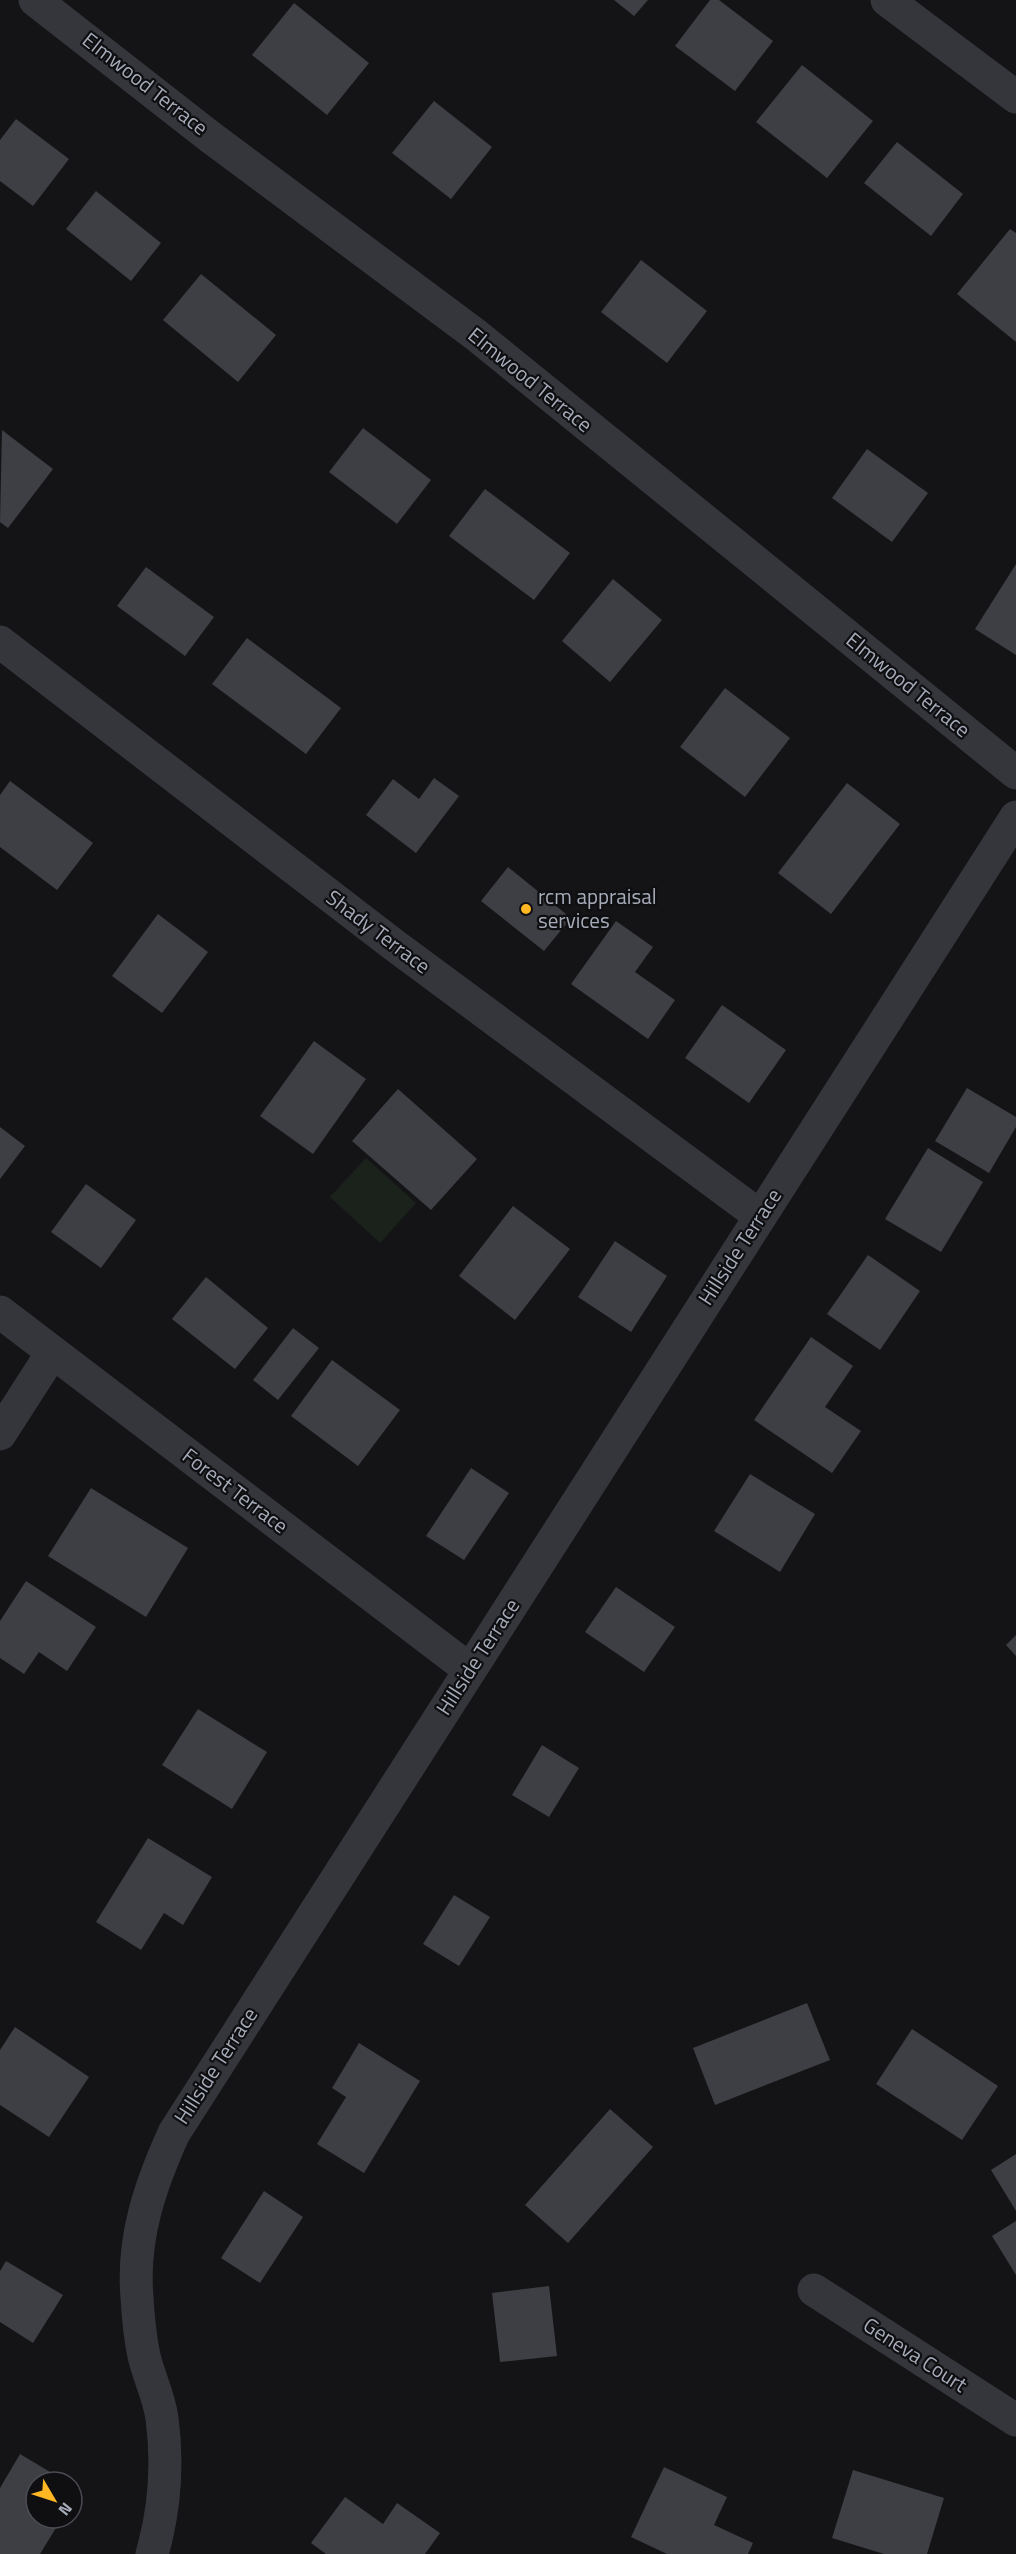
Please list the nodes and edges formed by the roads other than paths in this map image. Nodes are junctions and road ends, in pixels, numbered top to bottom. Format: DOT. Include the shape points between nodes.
graph roads {
  1 [pos="35,0"];
  2 [pos="887,0"];
  3 [pos="1016,97"];
  4 [pos="0,642"];
  5 [pos="1016,773"];
  6 [pos="1016,817"];
  7 [pos="760,1216"];
  8 [pos="0,1312"];
  9 [pos="52,1353"];
  10 [pos="0,1434"];
  11 [pos="470,1670"];
  12 [pos="814,2290"];
  13 [pos="1016,2420"];
  14 [pos="152,2554"];
  1 -- 5 [label="street, Elmwood Terrace" via="476,336"];
  2 -- 3 [label="street"];
  4 -- 7 [label="street, Shady Terrace" via="384,938"];
  6 -- 7 [label="street, Hillside Terrace"];
  7 -- 11 [label="street, Hillside Terrace"];
  8 -- 9 [label="street, Forest Terrace"];
  9 -- 10 [label="street"];
  9 -- 11 [label="street, Forest Terrace"];
  11 -- 14 [label="street, Hillside Terrace" via="174,2133 151,2183 139,2237 136,2295 144,2355 162,2416 166,2470 161,2523"];
  12 -- 13 [label="street, Geneva Court"];
}
